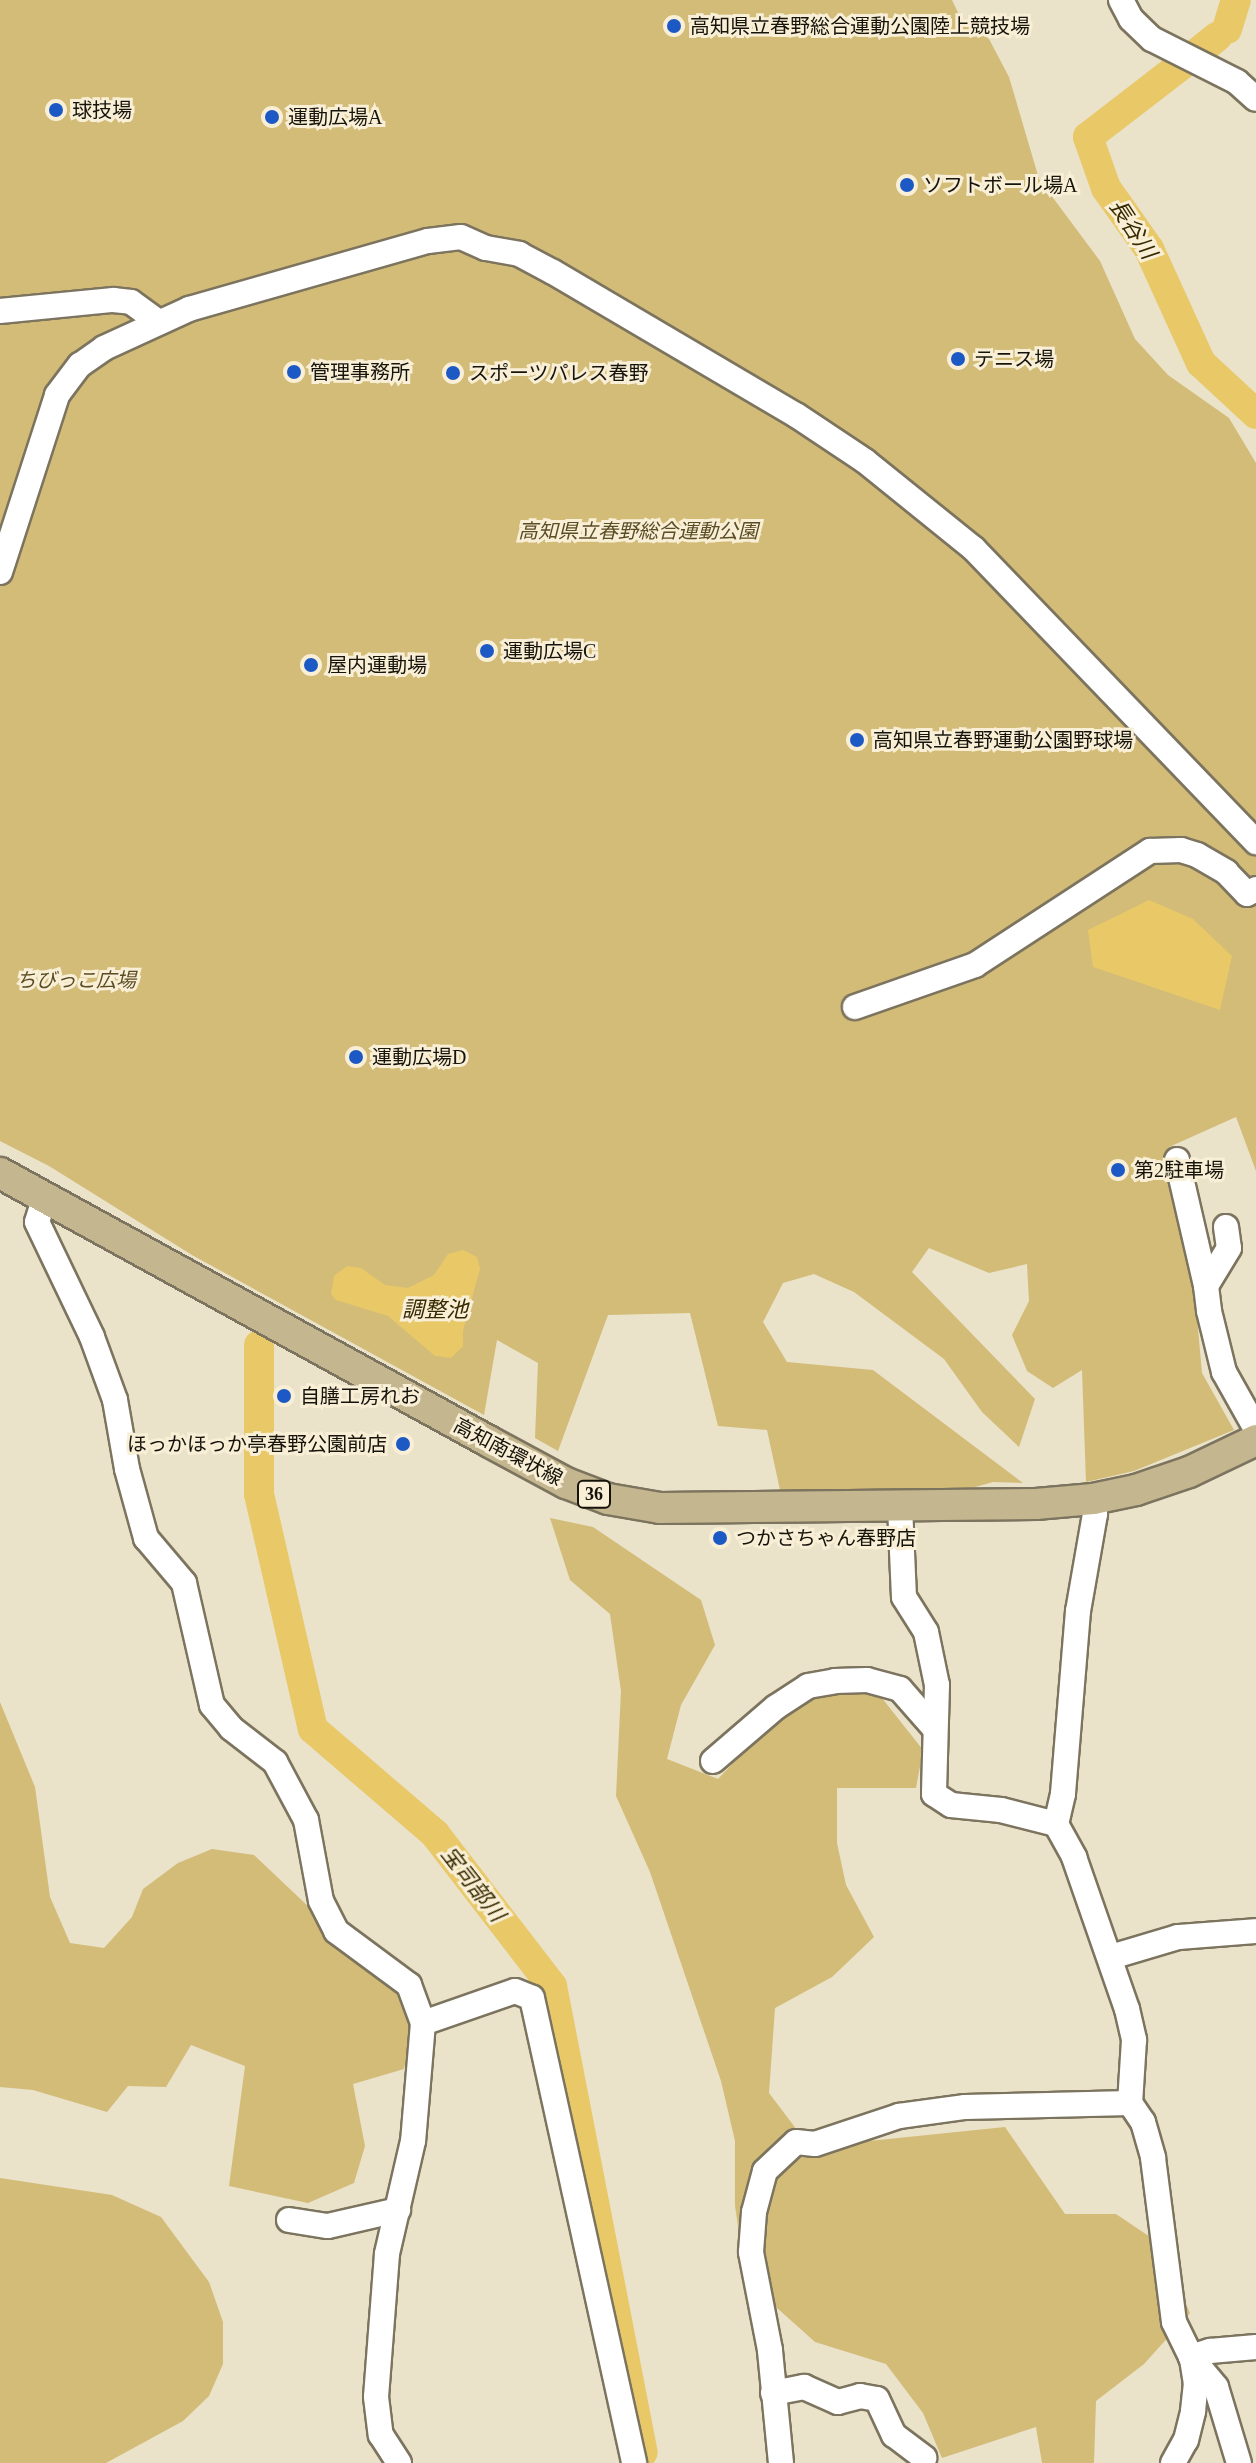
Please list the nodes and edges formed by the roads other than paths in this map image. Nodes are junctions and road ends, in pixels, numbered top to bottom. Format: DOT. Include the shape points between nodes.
graph roads {
  1 [pos="1121,0"];
  2 [pos="1256,99"];
  3 [pos="0,311"];
  4 [pos="159,322"];
  5 [pos="0,572"];
  6 [pos="1256,842"];
  7 [pos="1256,889"];
  8 [pos="855,1007"];
  9 [pos="1177,1160"];
  10 [pos="0,1173"];
  11 [pos="45,1196"];
  12 [pos="1226,1227"];
  13 [pos="1206,1286"];
  14 [pos="1256,1429"];
  15 [pos="1256,1440"];
  16 [pos="1093,1499"];
  17 [pos="900,1506"];
  18 [pos="935,1729"];
  19 [pos="713,1761"];
  20 [pos="1056,1824"];
  21 [pos="1256,1931"];
  22 [pos="1111,1957"];
  23 [pos="423,2023"];
  24 [pos="1130,2103"];
  25 [pos="398,2210"];
  26 [pos="289,2220"];
  27 [pos="1256,2347"];
  28 [pos="1191,2357"];
  29 [pos="773,2393"];
  30 [pos="924,2458"];
  31 [pos="399,2463"];
  32 [pos="634,2463"];
  33 [pos="781,2463"];
  34 [pos="1173,2463"];
  35 [pos="1239,2463"];
  1 -- 2 [label="street" via="1152,39 1237,82"];
  3 -- 4 [label="street" via="113,300 131,302"];
  4 -- 5 [label="street" via="80,365 57,395"];
  4 -- 6 [label="street" via="286,279 428,241 461,237 519,254 796,415 896,485 974,549"];
  7 -- 8 [label="street" via="1247,894 1226,872 1197,855 1150,851 975,965"];
  9 -- 13 [label="street"];
  10 -- 11 [label="main road, 高知南環状線 / 36"];
  11 -- 17 [label="main road, 高知南環状線 / 36" via="566,1483 608,1499 660,1508"];
  11 -- 23 [label="street" via="37,1222 92,1337 115,1400 146,1538 184,1583 212,1705 231,1728 275,1762 306,1820 321,1901 336,1931 409,1985"];
  12 -- 13 [label="street" via="1229,1248"];
  13 -- 14 [label="street" via="1224,1372"];
  15 -- 16 [label="main road, 高知南環状線 / 36" via="1189,1472"];
  16 -- 17 [label="main road, 高知南環状線 / 36"];
  16 -- 20 [label="street"];
  17 -- 18 [label="street" via="904,1597 926,1632 937,1685"];
  18 -- 19 [label="street" via="900,1689 867,1680 835,1681 808,1686"];
  18 -- 20 [label="street" via="934,1794 951,1805"];
  20 -- 22 [label="street" via="1074,1857"];
  21 -- 22 [label="street" via="1178,1937"];
  22 -- 24 [label="street" via="1134,2040"];
  23 -- 25 [label="street" via="413,2141"];
  23 -- 32 [label="street" via="515,1991 532,1998"];
  24 -- 28 [label="street" via="1143,2122 1153,2158 1174,2322"];
  24 -- 29 [label="street" via="965,2107 899,2116 815,2144 796,2142 765,2171 754,2212 751,2252"];
  25 -- 26 [label="street" via="328,2226"];
  25 -- 31 [label="street" via="387,2254 376,2397 381,2435"];
  27 -- 28 [label="street"];
  28 -- 34 [label="street" via="1193,2411"];
  28 -- 35 [label="street" via="1216,2387"];
  29 -- 30 [label="street" via="804,2387 838,2402 860,2396 877,2399 894,2435"];
  29 -- 33 [label="street"];
}
